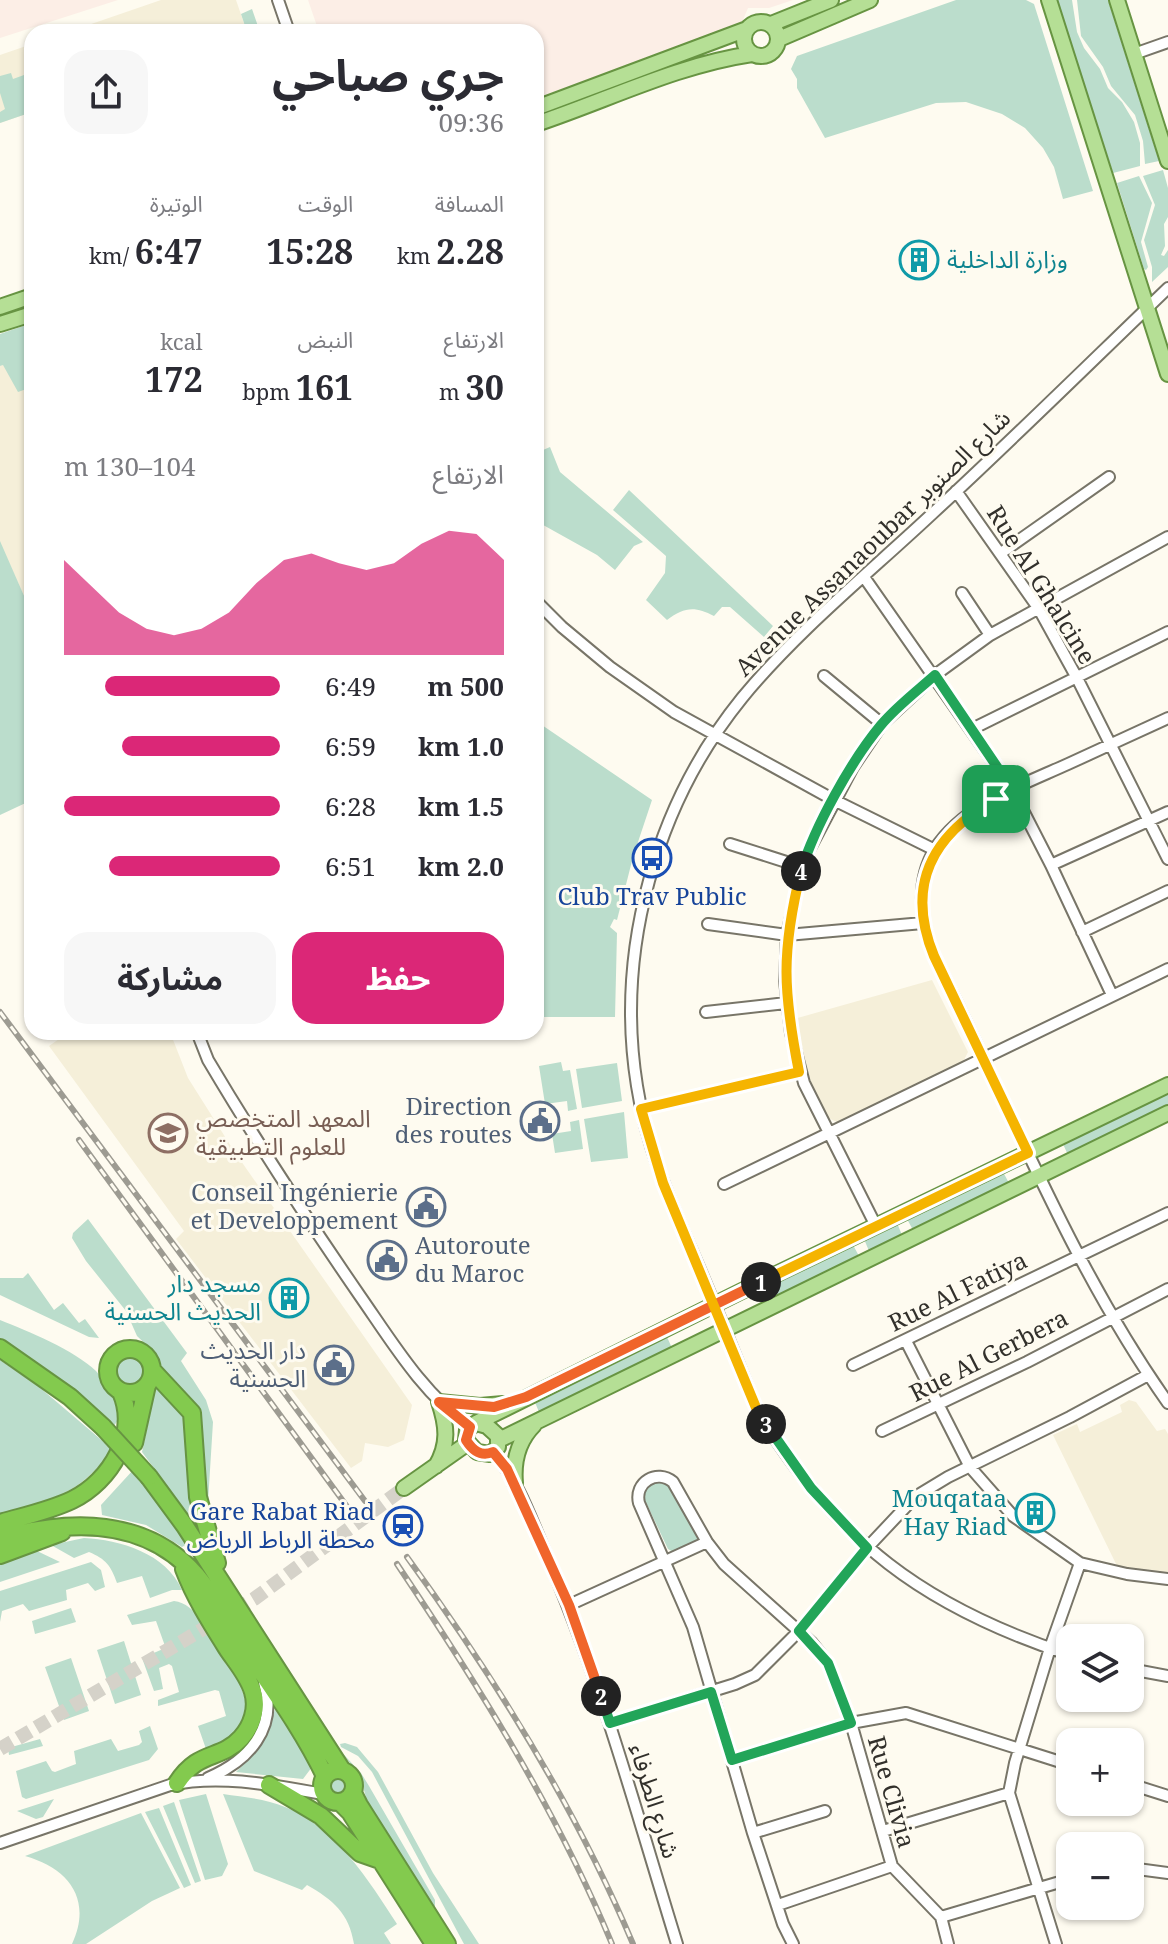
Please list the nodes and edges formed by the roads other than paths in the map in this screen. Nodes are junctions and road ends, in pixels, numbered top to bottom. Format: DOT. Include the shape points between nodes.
graph roads {
  1 [pos="278,0"];
  2 [pos="831,0"];
  3 [pos="870,0"];
  4 [pos="1049,0"];
  5 [pos="1117,0"];
  6 [pos="286,24"];
  7 [pos="771,24"];
  8 [pos="747,29"];
  9 [pos="779,39"];
  10 [pos="1168,42"];
  11 [pos="752,54"];
  12 [pos="1134,54"];
  13 [pos="544,105"];
  14 [pos="544,121"];
  15 [pos="1168,161"];
  16 [pos="1168,288"];
  17 [pos="24,299"];
  18 [pos="0,307"];
  19 [pos="1148,307"];
  20 [pos="24,316"];
  21 [pos="0,324"];
  22 [pos="1168,374"];
  23 [pos="1109,477"];
  24 [pos="956,491"];
  25 [pos="1168,537"];
  26 [pos="1001,553"];
  27 [pos="864,577"];
  28 [pos="962,593"];
  29 [pos="544,609"];
  30 [pos="1039,609"];
  31 [pos="1168,632"];
  32 [pos="990,635"];
  33 [pos="935,675"];
  34 [pos="824,676"];
  35 [pos="1077,678"];
  36 [pos="1168,718"];
  37 [pos="882,724"];
  38 [pos="972,729"];
  39 [pos="715,735"];
  40 [pos="1109,745"];
  41 [pos="1012,789"];
  42 [pos="834,800"];
  43 [pos="1168,812"];
  44 [pos="1149,821"];
  45 [pos="730,844"];
  46 [pos="935,850"];
  47 [pos="1168,859"];
  48 [pos="1051,865"];
  49 [pos="802,867"];
  50 [pos="1168,891"];
  51 [pos="923,923"];
  52 [pos="708,924"];
  53 [pos="1082,932"];
  54 [pos="787,935"];
  55 [pos="1168,969"];
  56 [pos="1112,995"];
  57 [pos="786,1003"];
  58 [pos="706,1012"];
  59 [pos="201,1040"];
  60 [pos="985,1058"];
  61 [pos="799,1072"];
  62 [pos="1168,1085"];
  63 [pos="641,1109"];
  64 [pos="1168,1113"];
  65 [pos="830,1132"];
  66 [pos="1028,1153"];
  67 [pos="1040,1175"];
  68 [pos="724,1184"];
  69 [pos="1168,1213"];
  70 [pos="876,1226"];
  71 [pos="1081,1255"];
  72 [pos="1168,1289"];
  73 [pos="714,1305"];
  74 [pos="1113,1315"];
  75 [pos="725,1330"];
  76 [pos="906,1341"];
  77 [pos="0,1348"];
  78 [pos="853,1365"];
  79 [pos="1148,1375"];
  80 [pos="150,1378"];
  81 [pos="121,1392"];
  82 [pos="526,1397"];
  83 [pos="439,1402"];
  84 [pos="1168,1403"];
  85 [pos="937,1405"];
  86 [pos="539,1422"];
  87 [pos="473,1425"];
  88 [pos="882,1431"];
  89 [pos="468,1443"];
  90 [pos="496,1446"];
  91 [pos="436,1466"];
  92 [pos="970,1467"];
  93 [pos="515,1483"];
  94 [pos="404,1488"];
  95 [pos="0,1523"];
  96 [pos="73,1527"];
  97 [pos="38,1529"];
  98 [pos="0,1539"];
  99 [pos="707,1542"];
  100 [pos="867,1548"];
  101 [pos="0,1555"];
  102 [pos="181,1560"];
  103 [pos="666,1561"];
  104 [pos="1080,1563"];
  105 [pos="1168,1579"];
  106 [pos="569,1605"];
  107 [pos="237,1609"];
  108 [pos="799,1631"];
  109 [pos="1050,1648"];
  110 [pos="1056,1650"];
  111 [pos="260,1669"];
  112 [pos="1144,1672"];
  113 [pos="1168,1676"];
  114 [pos="711,1692"];
  115 [pos="610,1723"];
  116 [pos="851,1723"];
  117 [pos="1020,1749"];
  118 [pos="732,1760"];
  119 [pos="1056,1761"];
  120 [pos="342,1770"];
  121 [pos="325,1776"];
  122 [pos="206,1778"];
  123 [pos="177,1783"];
  124 [pos="269,1785"];
  125 [pos="1144,1788"];
  126 [pos="1009,1793"];
  127 [pos="323,1794"];
  128 [pos="1168,1796"];
  129 [pos="347,1798"];
  130 [pos="825,1811"];
  131 [pos="883,1831"];
  132 [pos="753,1833"];
  133 [pos="0,1843"];
  134 [pos="380,1860"];
  135 [pos="892,1866"];
  136 [pos="1144,1870"];
  137 [pos="1168,1873"];
  138 [pos="1056,1883"];
  139 [pos="1039,1887"];
  140 [pos="778,1905"];
  141 [pos="941,1917"];
  142 [pos="434,1944"];
  143 [pos="447,1944"];
  144 [pos="677,1944"];
  145 [pos="793,1944"];
  146 [pos="948,1944"];
  147 [pos="1056,1944"];
  1 -- 6 [label="street"];
  2 -- 7 [label="main road"];
  3 -- 9 [label="main road"];
  4 -- 19 [label="main road"];
  5 -- 12 [label="main road"];
  7 -- 8 [label="main road" via="759,22"];
  7 -- 9 [label="main road"];
  8 -- 11 [label="main road" via="745,45"];
  8 -- 13 [label="main road"];
  9 -- 11 [label="main road" via="768,55"];
  10 -- 12 [label="street"];
  11 -- 14 [label="main road" via="721,59"];
  12 -- 15 [label="main road"];
  16 -- 19 [label="street, Avenue Assanaoubar شارع الصنوبر"];
  17 -- 18 [label="main road"];
  19 -- 22 [label="main road"];
  19 -- 24 [label="street, Avenue Assanaoubar شارع الصنوبر"];
  20 -- 21 [label="main road"];
  23 -- 26 [label="street"];
  24 -- 26 [label="street, Rue Al Ghalcine"];
  24 -- 27 [label="street, Avenue Assanaoubar شارع الصنوبر"];
  25 -- 30 [label="street"];
  26 -- 30 [label="street, Rue Al Ghalcine"];
  27 -- 33 [label="street"];
  27 -- 39 [label="street, Avenue Assanaoubar شارع الصنوبر" via="768,670"];
  28 -- 32 [label="street"];
  29 -- 39 [label="street" via="610,667"];
  30 -- 32 [label="street"];
  30 -- 35 [label="street, Rue Al Ghalcine"];
  31 -- 35 [label="street"];
  32 -- 33 [label="street"];
  33 -- 37 [label="street"];
  33 -- 38 [label="street"];
  34 -- 37 [label="street"];
  35 -- 38 [label="street"];
  35 -- 40 [label="street, Rue Al Ghalcine"];
  36 -- 40 [label="street"];
  37 -- 42 [label="street"];
  38 -- 41 [label="street"];
  39 -- 42 [label="street"];
  39 -- 63 [label="street, Avenue Assanaoubar شارع الصنوبر" via="669,820 643,905 631,1019"];
  40 -- 41 [label="street"];
  40 -- 44 [label="street, Rue Al Ghalcine"];
  41 -- 46 [label="street" via="960,823"];
  41 -- 48 [label="street"];
  42 -- 46 [label="street"];
  42 -- 49 [label="street"];
  43 -- 44 [label="street"];
  44 -- 47 [label="street, Rue Al Ghalcine"];
  44 -- 48 [label="street"];
  45 -- 49 [label="street"];
  46 -- 51 [label="street" via="923,887"];
  48 -- 53 [label="street"];
  49 -- 54 [label="street"];
  50 -- 53 [label="street"];
  51 -- 54 [label="street"];
  51 -- 60 [label="street"];
  52 -- 54 [label="street"];
  53 -- 56 [label="street"];
  54 -- 57 [label="street"];
  55 -- 56 [label="street"];
  56 -- 60 [label="street"];
  57 -- 58 [label="street"];
  57 -- 61 [label="street"];
  59 -- 83 [label="street" via="303,1214"];
  60 -- 65 [label="street"];
  60 -- 66 [label="street"];
  61 -- 63 [label="street"];
  61 -- 65 [label="street"];
  62 -- 66 [label="main road"];
  63 -- 73 [label="street, Avenue Assanaoubar شارع الصنوبر" via="663,1183"];
  64 -- 67 [label="main road"];
  65 -- 68 [label="street"];
  65 -- 70 [label="street"];
  66 -- 67 [label="street"];
  66 -- 70 [label="main road"];
  67 -- 71 [label="street"];
  67 -- 75 [label="main road"];
  69 -- 71 [label="street, Rue Al Fatiya"];
  70 -- 73 [label="main road"];
  71 -- 74 [label="street"];
  71 -- 76 [label="street, Rue Al Fatiya"];
  72 -- 74 [label="street, Rue Al Gerbera"];
  73 -- 75 [label="street, Avenue Assanaoubar شارع الصنوبر"];
  73 -- 82 [label="main road"];
  74 -- 79 [label="street"];
  74 -- 85 [label="street, Rue Al Gerbera"];
  75 -- 86 [label="main road"];
  75 -- 100 [label="street, Avenue Assanaoubar شارع الصنوبر" via="769,1430 822,1501"];
  76 -- 78 [label="street, Rue Al Fatiya"];
  76 -- 85 [label="street"];
  77 -- 107 [label="highway, bridge" via="70,1397 149,1477"];
  79 -- 84 [label="street"];
  79 -- 92 [label="street"];
  80 -- 81 [label="highway" via="138,1392"];
  80 -- 81 [label="highway" via="148,1358 137,1350 124,1350 109,1364 108,1375"];
  80 -- 97 [label="highway" via="135,1441 115,1477 79,1508"];
  80 -- 107 [label="highway" via="192,1413 202,1515"];
  81 -- 95 [label="highway" via="128,1427 107,1471 75,1499"];
  82 -- 83 [label="main road" via="494,1407"];
  82 -- 87 [label="main road"];
  83 -- 87 [label="street"];
  83 -- 91 [label="main road" via="447,1444"];
  85 -- 88 [label="street, Rue Al Gerbera"];
  85 -- 92 [label="street"];
  86 -- 90 [label="main road"];
  86 -- 93 [label="main road" via="520,1444"];
  87 -- 89 [label="main road" via="466,1434"];
  87 -- 90 [label="main road" via="490,1428"];
  89 -- 90 [label="main road" via="480,1453"];
  89 -- 91 [label="main road"];
  90 -- 93 [label="street, شارع الطرفاء"];
  91 -- 94 [label="main road"];
  92 -- 100 [label="street" via="915,1497"];
  92 -- 104 [label="street" via="1013,1516"];
  93 -- 106 [label="street, شارع الطرفاء"];
  96 -- 97 [label="highway"];
  96 -- 101 [label="highway"];
  96 -- 102 [label="highway" via="128,1531"];
  97 -- 98 [label="highway"];
  99 -- 103 [label="street"];
  99 -- 103 [label="street, Rue Clivia" via="673,1482 654,1477 640,1487 637,1499"];
  99 -- 108 [label="street, Rue Clivia" via="742,1582"];
  100 -- 108 [label="street"];
  100 -- 109 [label="street, Avenue Assanaoubar شارع الصنوبر" via="951,1606"];
  102 -- 111 [label="highway"];
  102 -- 123 [label="highway" via="198,1602 250,1684 255,1702 244,1735 192,1764"];
  103 -- 106 [label="street"];
  103 -- 114 [label="street, Rue Clivia" via="693,1627"];
  104 -- 105 [label="street"];
  104 -- 109 [label="street"];
  106 -- 115 [label="street, شارع الطرفاء"];
  107 -- 120 [label="highway"];
  108 -- 114 [label="street" via="755,1675"];
  108 -- 116 [label="street, Rue Clivia" via="828,1663"];
  109 -- 110 [label="street, Avenue Assanaoubar شارع الصنوبر"];
  109 -- 117 [label="street"];
  111 -- 121 [label="highway"];
  111 -- 122 [label="street" via="268,1707 258,1739 231,1767"];
  112 -- 113 [label="street"];
  114 -- 115 [label="street"];
  114 -- 118 [label="street, Rue Clivia"];
  115 -- 144 [label="street, شارع الطرفاء"];
  116 -- 117 [label="street" via="906,1713"];
  116 -- 118 [label="street"];
  116 -- 131 [label="street, Rue Clivia"];
  117 -- 119 [label="street"];
  117 -- 126 [label="street"];
  118 -- 132 [label="street, Rue Clivia"];
  120 -- 121 [label="highway"];
  120 -- 129 [label="highway" via="353,1779"];
  121 -- 127 [label="highway"];
  122 -- 123 [label="street"];
  122 -- 124 [label="street"];
  123 -- 133 [label="street"];
  124 -- 127 [label="street"];
  124 -- 134 [label="highway" via="321,1816 360,1853"];
  125 -- 128 [label="street"];
  126 -- 131 [label="street"];
  126 -- 139 [label="street"];
  127 -- 129 [label="highway" via="329,1801"];
  129 -- 134 [label="highway"];
  129 -- 143 [label="highway"];
  130 -- 132 [label="street"];
  131 -- 135 [label="street, Rue Clivia"];
  132 -- 140 [label="street, Rue Clivia"];
  134 -- 142 [label="highway"];
  135 -- 140 [label="street"];
  135 -- 141 [label="street, Rue Clivia"];
  136 -- 137 [label="street"];
  138 -- 139 [label="street"];
  139 -- 141 [label="street"];
  139 -- 147 [label="street"];
  140 -- 145 [label="street, Rue Clivia"];
  141 -- 146 [label="street, Rue Clivia"];
}
